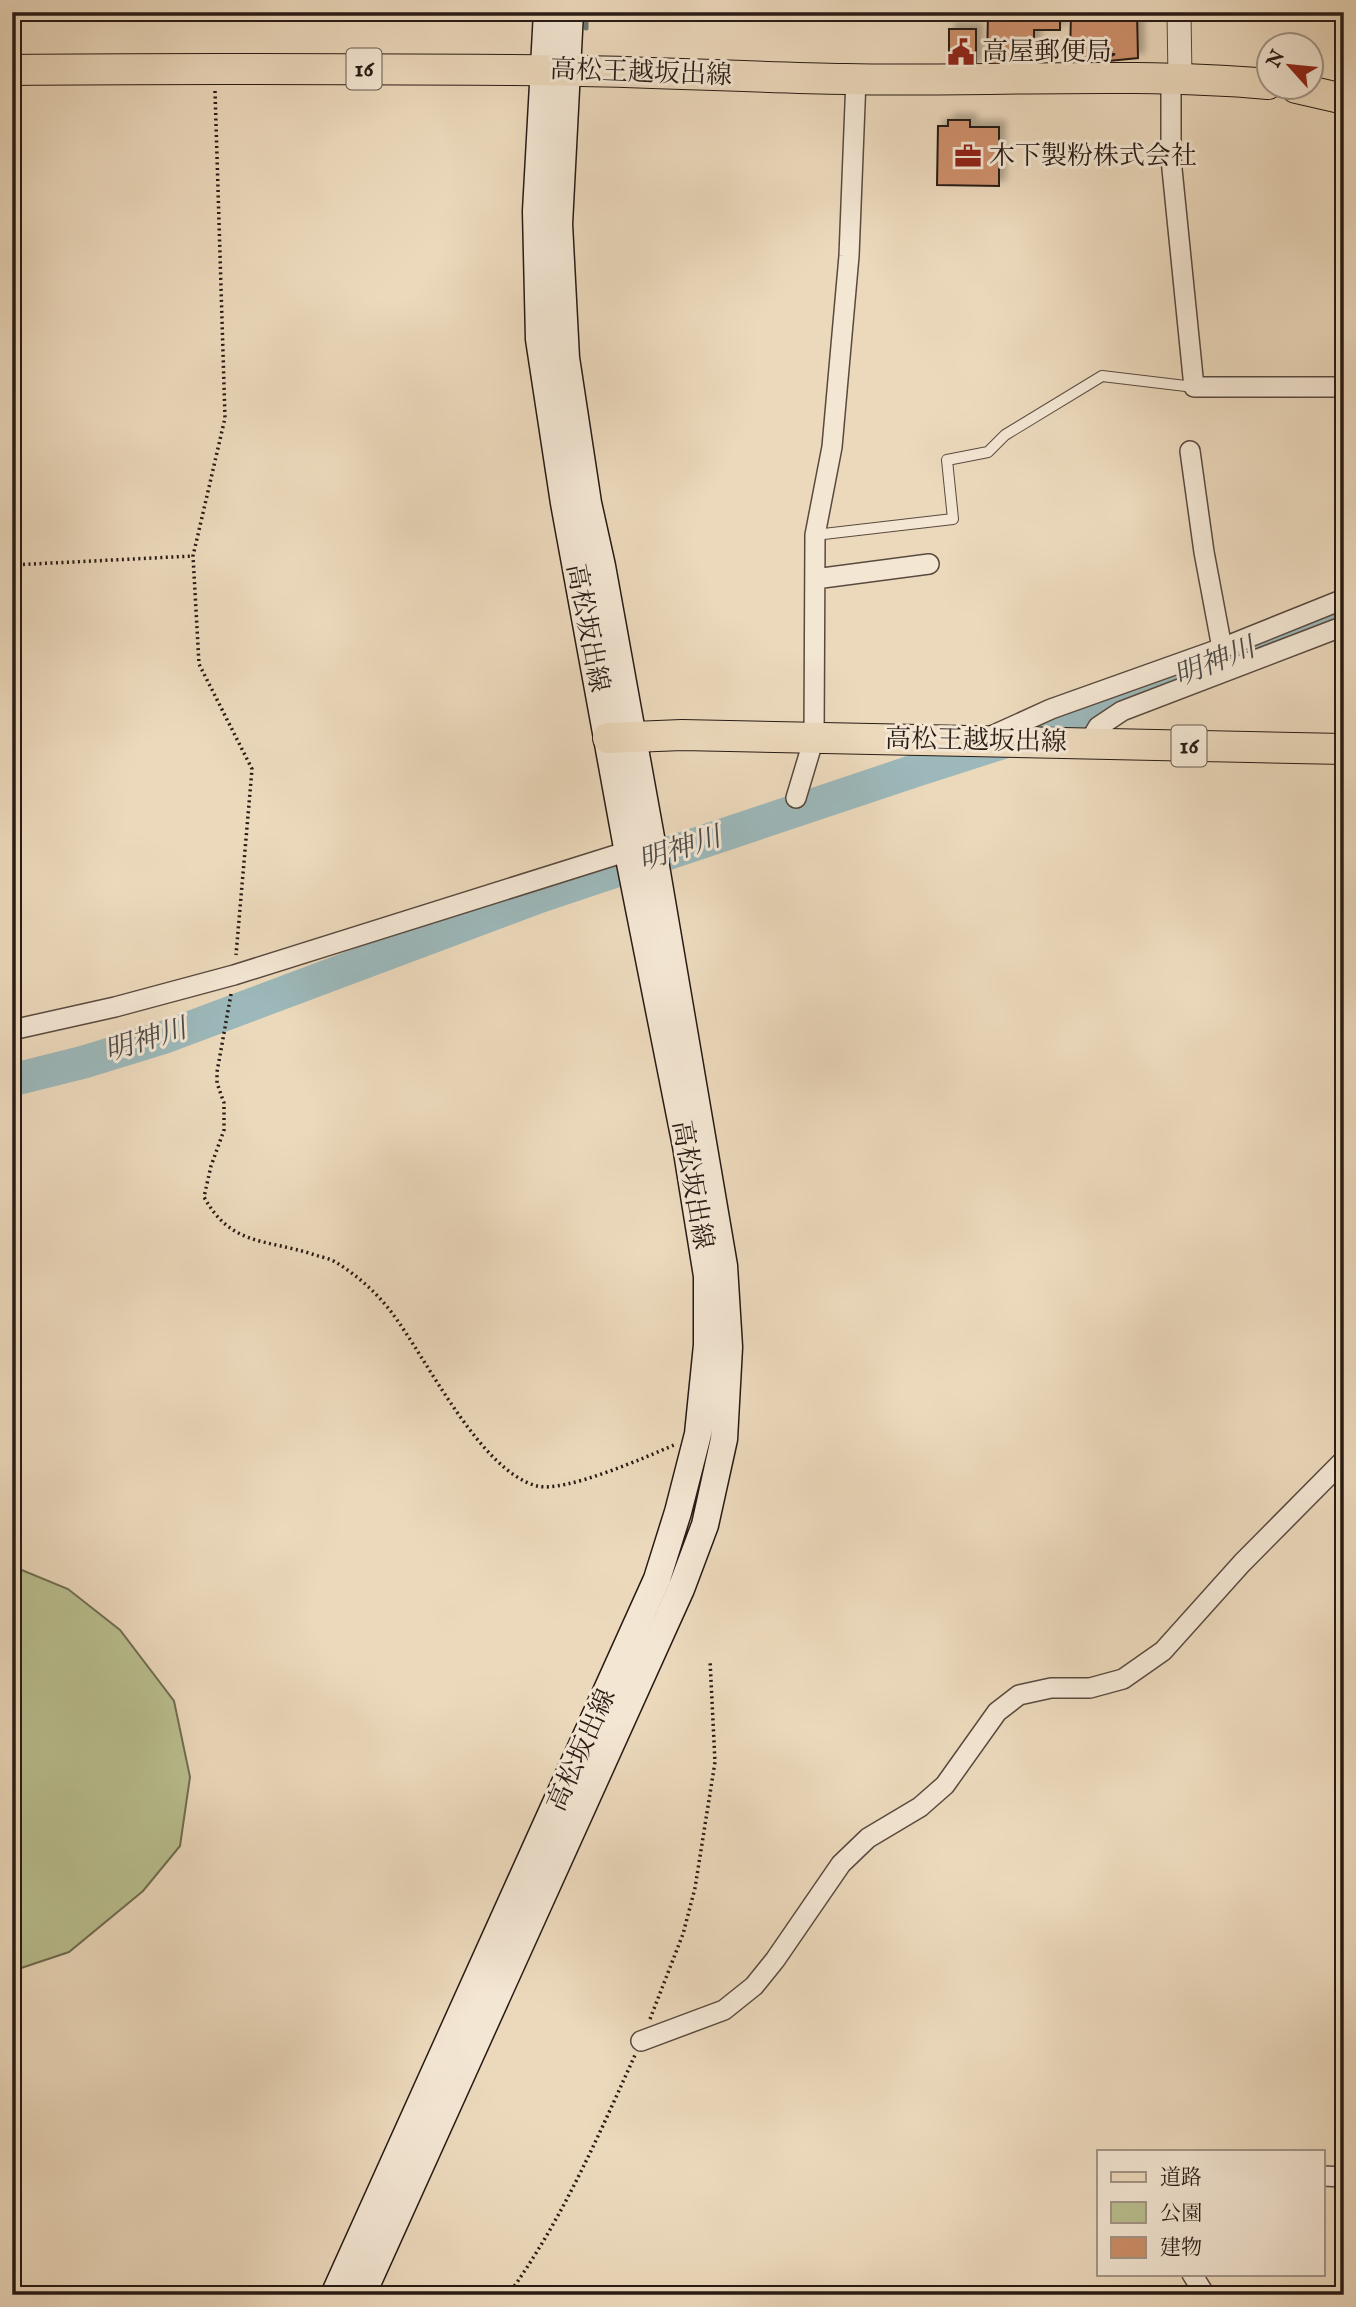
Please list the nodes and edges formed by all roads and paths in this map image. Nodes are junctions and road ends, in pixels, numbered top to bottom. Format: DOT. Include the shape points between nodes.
graph roads {
  1 [pos="547,12"];
  2 [pos="570,12"];
  3 [pos="1179,12"];
  4 [pos="214,68"];
  5 [pos="12,70"];
  6 [pos="555,71"];
  7 [pos="856,79"];
  8 [pos="1175,79"];
  9 [pos="1254,83"];
  10 [pos="1324,94"];
  11 [pos="1344,99"];
  12 [pos="1195,387"];
  13 [pos="1339,387"];
  14 [pos="1190,451"];
  15 [pos="814,535"];
  16 [pos="193,556"];
  17 [pos="12,565"];
  18 [pos="920,571"];
  19 [pos="815,579"];
  20 [pos="1344,599"];
  21 [pos="1344,626"];
  22 [pos="1222,648"];
  23 [pos="620,737"];
  24 [pos="814,738"];
  25 [pos="979,741"];
  26 [pos="1088,744"];
  27 [pos="1344,749"];
  28 [pos="796,798"];
  29 [pos="642,856"];
  30 [pos="234,975"];
  31 [pos="12,1030"];
  32 [pos="698,1434"];
  33 [pos="1344,1460"];
  34 [pos="710,1660"];
  35 [pos="641,2041"];
  36 [pos="1324,2176"];
  37 [pos="1344,2177"];
  38 [pos="1193,2276"];
  39 [pos="334,2295"];
  40 [pos="362,2295"];
  41 [pos="508,2295"];
  42 [pos="1205,2295"];
  1 -- 6 [label="main road, 高松坂出線"];
  2 -- 6 [label="main road, 高松坂出線"];
  3 -- 8 [label="street"];
  4 -- 5 [label="main road, 高松王越坂出線 / 16"];
  4 -- 6 [label="main road, 高松王越坂出線 / 16"];
  4 -- 16 [label="path" via="225,418"];
  6 -- 7 [label="main road, 高松王越坂出線 / 16"];
  6 -- 23 [label="main road, 高松坂出線" via="536,211 539,338 564,503"];
  7 -- 8 [label="main road, 高松王越坂出線 / 16"];
  7 -- 15 [label="street" via="849,256 832,447"];
  8 -- 9 [label="main road, 高松王越坂出線 / 16"];
  8 -- 12 [label="street" via="1171,159"];
  10 -- 11 [label="main road"];
  12 -- 13 [label="street"];
  12 -- 15 [label="lane" via="1102,376 1005,435 988,452 947,460 953,519"];
  14 -- 22 [label="street"];
  15 -- 19 [label="street"];
  16 -- 17 [label="path"];
  16 -- 30 [label="path" via="199,664 253,769"];
  18 -- 19 [label="street"];
  19 -- 24 [label="street"];
  20 -- 22 [label="street"];
  21 -- 26 [label="street" via="1122,711 1098,727"];
  22 -- 25 [label="street" via="1051,709"];
  23 -- 24 [label="main road, 高松王越坂出線 / 16"];
  23 -- 29 [label="main road, 高松坂出線"];
  24 -- 25 [label="main road, 高松王越坂出線 / 16"];
  24 -- 28 [label="street"];
  25 -- 26 [label="main road, 高松王越坂出線 / 16"];
  26 -- 27 [label="main road, 高松王越坂出線 / 16"];
  29 -- 30 [label="street"];
  29 -- 32 [label="main road, 高松坂出線" via="707,1276 707,1345"];
  29 -- 40 [label="main road, 高松坂出線" via="724,1266 729,1347 724,1439 705,1525 681,1589"];
  30 -- 31 [label="street"];
  30 -- 32 [label="path" via="217,1072 224,1130 204,1197 214,1215 251,1239 334,1261 366,1283 391,1311 461,1418 494,1459 539,1487 628,1465"];
  32 -- 39 [label="main road, 高松坂出線" via="678,1512 639,1624"];
  33 -- 35 [label="street" via="1163,1651 1123,1679 1090,1688 1051,1688 1019,1695 997,1712 945,1785 920,1807 868,1838 841,1864 754,1986 724,2010"];
  34 -- 35 [label="path" via="715,1762 695,1888 683,1934"];
  35 -- 41 [label="path" via="536,2256"];
  36 -- 37 [label="street"];
  38 -- 42 [label="street"];
}
